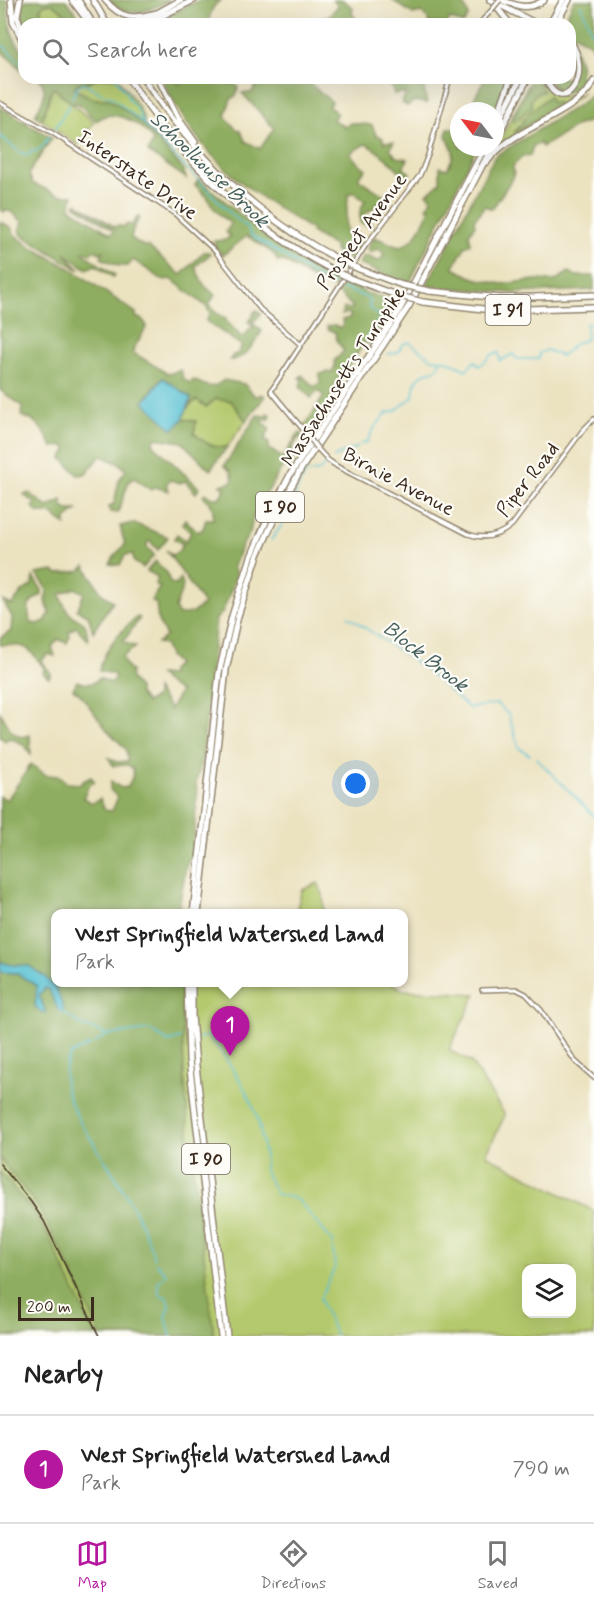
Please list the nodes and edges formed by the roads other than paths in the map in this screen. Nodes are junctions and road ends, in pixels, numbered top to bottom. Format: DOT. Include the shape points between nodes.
graph roads {
  1 [pos="11,0"];
  2 [pos="20,0"];
  3 [pos="72,0"];
  4 [pos="78,0"];
  5 [pos="93,0"];
  6 [pos="105,0"];
  7 [pos="181,0"];
  8 [pos="194,0"];
  9 [pos="490,0"];
  10 [pos="500,0"];
  11 [pos="544,0"];
  12 [pos="563,0"];
  13 [pos="570,0"];
  14 [pos="157,13"];
  15 [pos="167,13"];
  16 [pos="87,18"];
  17 [pos="88,18"];
  18 [pos="104,18"];
  19 [pos="148,18"];
  20 [pos="157,18"];
  21 [pos="162,18"];
  22 [pos="484,18"];
  23 [pos="506,18"];
  24 [pos="525,18"];
  25 [pos="532,18"];
  26 [pos="556,18"];
  27 [pos="557,18"];
  28 [pos="18,19"];
  29 [pos="18,32"];
  30 [pos="576,44"];
  31 [pos="582,47"];
  32 [pos="593,73"];
  33 [pos="594,81"];
  34 [pos="132,84"];
  35 [pos="147,84"];
  36 [pos="161,84"];
  37 [pos="448,84"];
  38 [pos="509,84"];
  39 [pos="518,84"];
  40 [pos="525,84"];
  41 [pos="548,84"];
  42 [pos="502,102"];
  43 [pos="0,103"];
  44 [pos="504,111"];
  45 [pos="504,124"];
  46 [pos="479,156"];
  47 [pos="487,156"];
  48 [pos="214,167"];
  49 [pos="469,192"];
  50 [pos="594,295"];
  51 [pos="594,307"];
  52 [pos="301,344"];
  53 [pos="271,392"];
  54 [pos="594,419"];
  55 [pos="472,536"];
  56 [pos="193,909"];
  57 [pos="199,909"];
  58 [pos="187,987"];
  59 [pos="192,987"];
  60 [pos="482,990"];
  61 [pos="594,1078"];
  62 [pos="221,1336"];
  63 [pos="227,1336"];
  1 -- 29 [label="highway"];
  2 -- 28 [label="highway"];
  3 -- 16 [label="highway"];
  4 -- 17 [label="highway"];
  5 -- 18 [label="highway"];
  6 -- 14 [label="highway" via="124,16"];
  7 -- 14 [label="highway"];
  8 -- 15 [label="highway"];
  9 -- 23 [label="highway"];
  9 -- 24 [label="highway"];
  10 -- 11 [label="highway" via="525,7"];
  10 -- 22 [label="street, bridge"];
  10 -- 25 [label="highway"];
  12 -- 26 [label="highway"];
  13 -- 27 [label="highway"];
  14 -- 19 [label="highway"];
  15 -- 20 [label="highway"];
  15 -- 21 [label="highway"];
  30 -- 31 [label="highway"];
  32 -- 41 [label="highway" via="586,87 573,95 555,92"];
  33 -- 49 [label="highway" via="579,99 498,149"];
  34 -- 51 [label="highway, I 91, bridge" via="164,129 218,188 275,234 337,272 396,295 464,308"];
  35 -- 48 [label="highway, I 91" via="172,120"];
  36 -- 48 [label="highway" via="178,118"];
  37 -- 52 [label="street, Prospect Avenue" via="423,170 370,239"];
  38 -- 42 [label="highway"];
  39 -- 44 [label="highway"];
  40 -- 45 [label="highway"];
  43 -- 52 [label="street, Interstate Drive" via="186,222 215,251 260,309"];
  46 -- 56 [label="highway, Massachusetts Turnpike / I 90" via="389,327 290,475 262,530 232,616 219,673"];
  47 -- 49 [label="highway, Massachusetts Turnpike / I 90"];
  48 -- 50 [label="highway, I 91, bridge" via="279,223 344,262 402,285 501,298"];
  49 -- 57 [label="highway, Massachusetts Turnpike / I 90" via="399,322 294,480 255,562 226,670"];
  52 -- 53 [label="street, Prospect Avenue"];
  53 -- 55 [label="street, Birnie Avenue, bridge" via="333,464"];
  54 -- 55 [label="street, Piper Road" via="512,525 495,536"];
  58 -- 62 [label="highway, I 90" via="189,1060"];
  59 -- 63 [label="highway, I 90" via="196,1066"];
  60 -- 61 [label="street" via="516,989 526,994 576,1061"];
}
